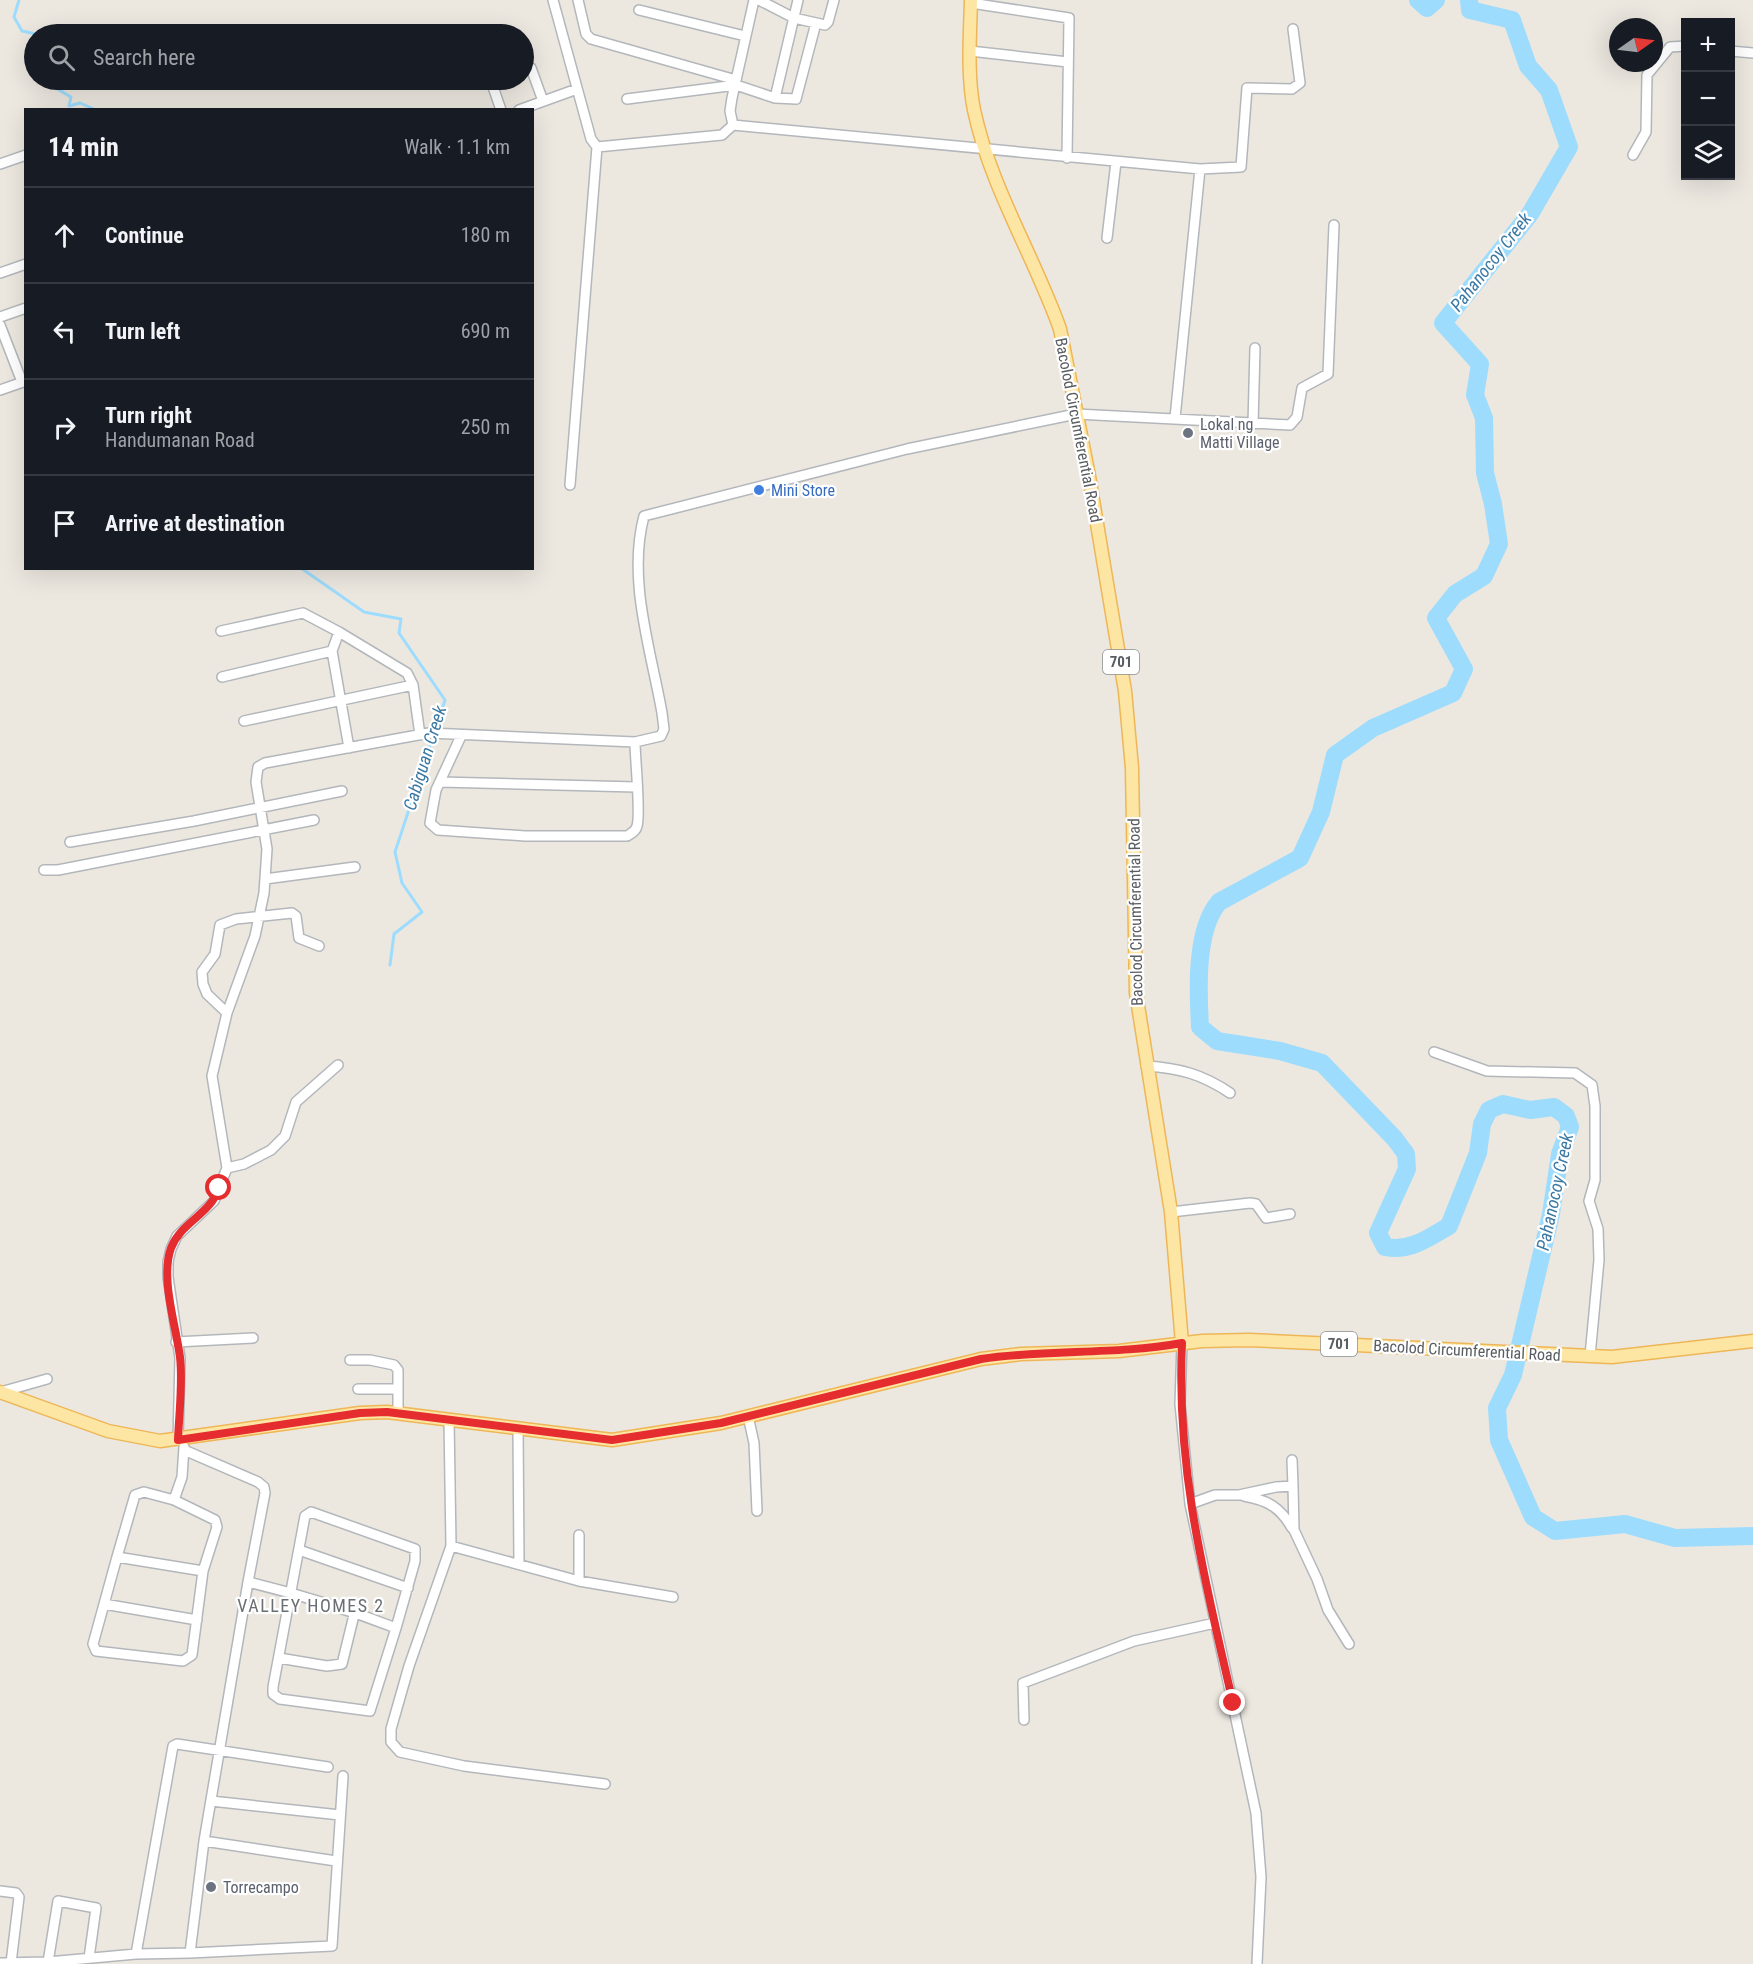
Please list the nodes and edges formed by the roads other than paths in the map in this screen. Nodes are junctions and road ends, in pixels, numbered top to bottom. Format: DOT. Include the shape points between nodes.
graph roads {
  1 [pos="553,0"];
  2 [pos="578,0"];
  3 [pos="754,0"];
  4 [pos="759,0"];
  5 [pos="798,0"];
  6 [pos="834,0"];
  7 [pos="971,1"];
  8 [pos="639,10"];
  9 [pos="794,18"];
  10 [pos="816,23"];
  11 [pos="1293,29"];
  12 [pos="745,36"];
  13 [pos="1681,46"];
  14 [pos="970,51"];
  15 [pos="1735,51"];
  16 [pos="1753,53"];
  17 [pos="1068,62"];
  18 [pos="699,69"];
  19 [pos="534,76"];
  20 [pos="736,82"];
  21 [pos="696,88"];
  22 [pos="577,89"];
  23 [pos="494,90"];
  24 [pos="774,98"];
  25 [pos="627,99"];
  26 [pos="543,101"];
  27 [pos="500,108"];
  28 [pos="524,108"];
  29 [pos="733,125"];
  30 [pos="597,147"];
  31 [pos="985,150"];
  32 [pos="1633,155"];
  33 [pos="24,156"];
  34 [pos="1067,158"];
  35 [pos="1116,162"];
  36 [pos="0,164"];
  37 [pos="1200,169"];
  38 [pos="1334,225"];
  39 [pos="1107,238"];
  40 [pos="24,265"];
  41 [pos="0,273"];
  42 [pos="24,309"];
  43 [pos="0,317"];
  44 [pos="0,325"];
  45 [pos="1255,348"];
  46 [pos="24,382"];
  47 [pos="0,390"];
  48 [pos="1076,414"];
  49 [pos="1175,418"];
  50 [pos="1253,424"];
  51 [pos="570,485"];
  52 [pos="221,631"];
  53 [pos="339,632"];
  54 [pos="332,651"];
  55 [pos="222,677"];
  56 [pos="413,685"];
  57 [pos="342,703"];
  58 [pos="244,721"];
  59 [pos="425,734"];
  60 [pos="461,736"];
  61 [pos="634,742"];
  62 [pos="349,748"];
  63 [pos="440,782"];
  64 [pos="636,787"];
  65 [pos="342,791"];
  66 [pos="260,808"];
  67 [pos="314,820"];
  68 [pos="264,830"];
  69 [pos="70,842"];
  70 [pos="355,867"];
  71 [pos="44,870"];
  72 [pos="265,879"];
  73 [pos="259,916"];
  74 [pos="319,946"];
  75 [pos="227,1013"];
  76 [pos="1434,1052"];
  77 [pos="338,1065"];
  78 [pos="1146,1066"];
  79 [pos="1230,1093"];
  80 [pos="226,1168"];
  81 [pos="1171,1212"];
  82 [pos="1290,1214"];
  83 [pos="253,1338"];
  84 [pos="1753,1341"];
  85 [pos="176,1342"];
  86 [pos="1182,1343"];
  87 [pos="1590,1356"];
  88 [pos="350,1360"];
  89 [pos="47,1378"];
  90 [pos="358,1389"];
  91 [pos="398,1389"];
  92 [pos="0,1392"];
  93 [pos="398,1412"];
  94 [pos="748,1416"];
  95 [pos="449,1419"];
  96 [pos="518,1428"];
  97 [pos="182,1443"];
  98 [pos="1292,1460"];
  99 [pos="1293,1486"];
  100 [pos="1239,1495"];
  101 [pos="174,1500"];
  102 [pos="1190,1504"];
  103 [pos="757,1511"];
  104 [pos="1294,1530"];
  105 [pos="579,1534"];
  106 [pos="451,1546"];
  107 [pos="299,1550"];
  108 [pos="117,1557"];
  109 [pos="519,1563"];
  110 [pos="203,1571"];
  111 [pos="579,1581"];
  112 [pos="248,1582"];
  113 [pos="408,1588"];
  114 [pos="290,1592"];
  115 [pos="673,1597"];
  116 [pos="104,1604"];
  117 [pos="355,1611"];
  118 [pos="197,1620"];
  119 [pos="1215,1623"];
  120 [pos="396,1628"];
  121 [pos="1349,1644"];
  122 [pos="279,1658"];
  123 [pos="1024,1720"];
  124 [pos="220,1750"];
  125 [pos="328,1767"];
  126 [pos="343,1776"];
  127 [pos="605,1784"];
  128 [pos="211,1801"];
  129 [pos="340,1815"];
  130 [pos="204,1841"];
  131 [pos="336,1861"];
  132 [pos="0,1891"];
  133 [pos="190,1953"];
  134 [pos="136,1954"];
  135 [pos="89,1958"];
  136 [pos="48,1962"];
  137 [pos="0,1963"];
  138 [pos="11,1963"];
  139 [pos="1257,1964"];
  1 -- 22 [label="street"];
  2 -- 18 [label="street" via="586,34 591,39"];
  3 -- 12 [label="street"];
  4 -- 9 [label="street"];
  5 -- 9 [label="street"];
  6 -- 10 [label="street" via="827,24"];
  7 -- 14 [label="main road, Bacolod Circumferential Road / 701"];
  7 -- 17 [label="street" via="1069,18"];
  8 -- 12 [label="street"];
  9 -- 10 [label="street"];
  9 -- 24 [label="street"];
  10 -- 24 [label="street" via="797,96 792,100"];
  11 -- 37 [label="street" via="1300,83 1292,89 1247,88 1241,167"];
  12 -- 20 [label="street"];
  13 -- 32 [label="street" via="1670,47 1647,75 1646,132"];
  14 -- 17 [label="street"];
  14 -- 31 [label="main road, Bacolod Circumferential Road / 701" via="974,108"];
  15 -- 16 [label="street"];
  17 -- 34 [label="street"];
  18 -- 20 [label="street"];
  18 -- 21 [label="street"];
  19 -- 26 [label="street"];
  20 -- 21 [label="street"];
  20 -- 24 [label="street"];
  20 -- 29 [label="street" via="730,111"];
  21 -- 25 [label="street"];
  22 -- 26 [label="street"];
  22 -- 30 [label="street" via="591,139"];
  23 -- 27 [label="street"];
  26 -- 28 [label="street"];
  29 -- 30 [label="street" via="723,135"];
  29 -- 31 [label="street"];
  30 -- 51 [label="street"];
  31 -- 34 [label="street"];
  31 -- 48 [label="main road, Bacolod Circumferential Road / 701" via="1060,329"];
  33 -- 36 [label="street"];
  34 -- 35 [label="street"];
  35 -- 37 [label="street"];
  35 -- 39 [label="street"];
  37 -- 49 [label="street"];
  38 -- 50 [label="street" via="1328,374 1302,388 1290,425"];
  40 -- 41 [label="street"];
  42 -- 43 [label="street"];
  44 -- 46 [label="street"];
  45 -- 50 [label="street"];
  46 -- 47 [label="street"];
  48 -- 49 [label="street"];
  48 -- 61 [label="street" via="907,449 644,516 638,536 638,586 664,729 656,738"];
  48 -- 78 [label="main road, Bacolod Circumferential Road / 701" via="1126,701 1132,768 1136,993"];
  49 -- 50 [label="street"];
  52 -- 53 [label="street" via="303,613"];
  53 -- 54 [label="street"];
  53 -- 56 [label="street" via="394,663 407,673"];
  54 -- 55 [label="street"];
  54 -- 57 [label="street"];
  56 -- 57 [label="street"];
  56 -- 59 [label="street"];
  57 -- 58 [label="street"];
  57 -- 62 [label="street"];
  59 -- 60 [label="street"];
  59 -- 62 [label="street"];
  60 -- 61 [label="street"];
  60 -- 63 [label="street"];
  61 -- 64 [label="street"];
  62 -- 66 [label="street" via="261,765 256,772"];
  63 -- 64 [label="street"];
  63 -- 64 [label="street" via="430,816 430,823 438,830 525,836 627,836 638,824"];
  65 -- 66 [label="street"];
  66 -- 68 [label="street"];
  66 -- 69 [label="street"];
  67 -- 68 [label="street"];
  68 -- 71 [label="street"];
  68 -- 72 [label="street"];
  70 -- 72 [label="street"];
  72 -- 73 [label="street"];
  73 -- 74 [label="street" via="295,914 299,938"];
  73 -- 75 [label="street"];
  73 -- 75 [label="street" via="220,925 215,954 202,972 207,994"];
  75 -- 80 [label="street" via="212,1076"];
  76 -- 87 [label="street" via="1487,1071 1575,1073 1592,1084 1595,1170 1589,1201 1598,1229 1599,1260"];
  77 -- 80 [label="street" via="296,1102 285,1136 271,1150"];
  78 -- 79 [label="street" via="1178,1068"];
  78 -- 81 [label="main road, Bacolod Circumferential Road / 701"];
  80 -- 85 [label="street" via="214,1201 177,1236 171,1249 168,1277"];
  81 -- 82 [label="street" via="1250,1203 1256,1204 1266,1218"];
  81 -- 86 [label="main road, Bacolod Circumferential Road / 701"];
  83 -- 85 [label="street"];
  84 -- 87 [label="main road, Bacolod Circumferential Road / 701"];
  85 -- 97 [label="street" via="180,1358"];
  86 -- 87 [label="main road, Bacolod Circumferential Road / 701" via="1249,1340"];
  86 -- 94 [label="main road" via="981,1359"];
  86 -- 102 [label="street" via="1180,1404"];
  88 -- 91 [label="street" via="394,1365 398,1370"];
  89 -- 92 [label="street"];
  90 -- 91 [label="street"];
  91 -- 93 [label="street"];
  92 -- 97 [label="main road" via="126,1436"];
  93 -- 95 [label="main road"];
  93 -- 97 [label="main road" via="360,1413"];
  94 -- 96 [label="main road" via="623,1439"];
  94 -- 103 [label="street" via="754,1443"];
  95 -- 96 [label="main road"];
  95 -- 106 [label="street"];
  96 -- 109 [label="street"];
  97 -- 101 [label="street" via="182,1478"];
  97 -- 112 [label="street" via="264,1487 263,1514"];
  98 -- 99 [label="street"];
  99 -- 100 [label="street"];
  99 -- 104 [label="street"];
  100 -- 102 [label="street" via="1215,1495"];
  100 -- 104 [label="street" via="1266,1500 1279,1509"];
  101 -- 108 [label="street" via="144,1492 135,1495"];
  101 -- 110 [label="street" via="215,1520 217,1527"];
  102 -- 119 [label="street"];
  104 -- 121 [label="street" via="1328,1610"];
  105 -- 111 [label="street"];
  106 -- 109 [label="street"];
  106 -- 127 [label="street" via="409,1665 391,1729 394,1748 464,1766"];
  107 -- 113 [label="street"];
  107 -- 113 [label="street" via="305,1516 311,1512 415,1549 416,1561"];
  107 -- 114 [label="street"];
  108 -- 110 [label="street"];
  108 -- 116 [label="street"];
  109 -- 111 [label="street"];
  110 -- 118 [label="street"];
  111 -- 115 [label="street"];
  112 -- 114 [label="street"];
  112 -- 124 [label="street"];
  113 -- 120 [label="street"];
  114 -- 117 [label="street"];
  114 -- 122 [label="street"];
  116 -- 118 [label="street"];
  116 -- 118 [label="street" via="93,1644 96,1651 183,1661 192,1655"];
  117 -- 120 [label="street"];
  117 -- 122 [label="street" via="342,1664 327,1666"];
  119 -- 123 [label="street" via="1134,1641 1023,1683"];
  119 -- 139 [label="street" via="1256,1813 1261,1877"];
  120 -- 122 [label="street" via="370,1711 280,1700 273,1695"];
  124 -- 125 [label="street"];
  124 -- 128 [label="street"];
  124 -- 134 [label="street" via="173,1746"];
  126 -- 129 [label="street"];
  128 -- 129 [label="street"];
  128 -- 130 [label="street"];
  129 -- 131 [label="street"];
  130 -- 131 [label="street"];
  130 -- 133 [label="street"];
  131 -- 133 [label="street" via="332,1946"];
  132 -- 138 [label="street" via="19,1897"];
  133 -- 134 [label="street"];
  134 -- 135 [label="street"];
  135 -- 136 [label="street"];
  135 -- 136 [label="street" via="96,1908 58,1901"];
  136 -- 138 [label="street"];
  137 -- 138 [label="street"];
}
